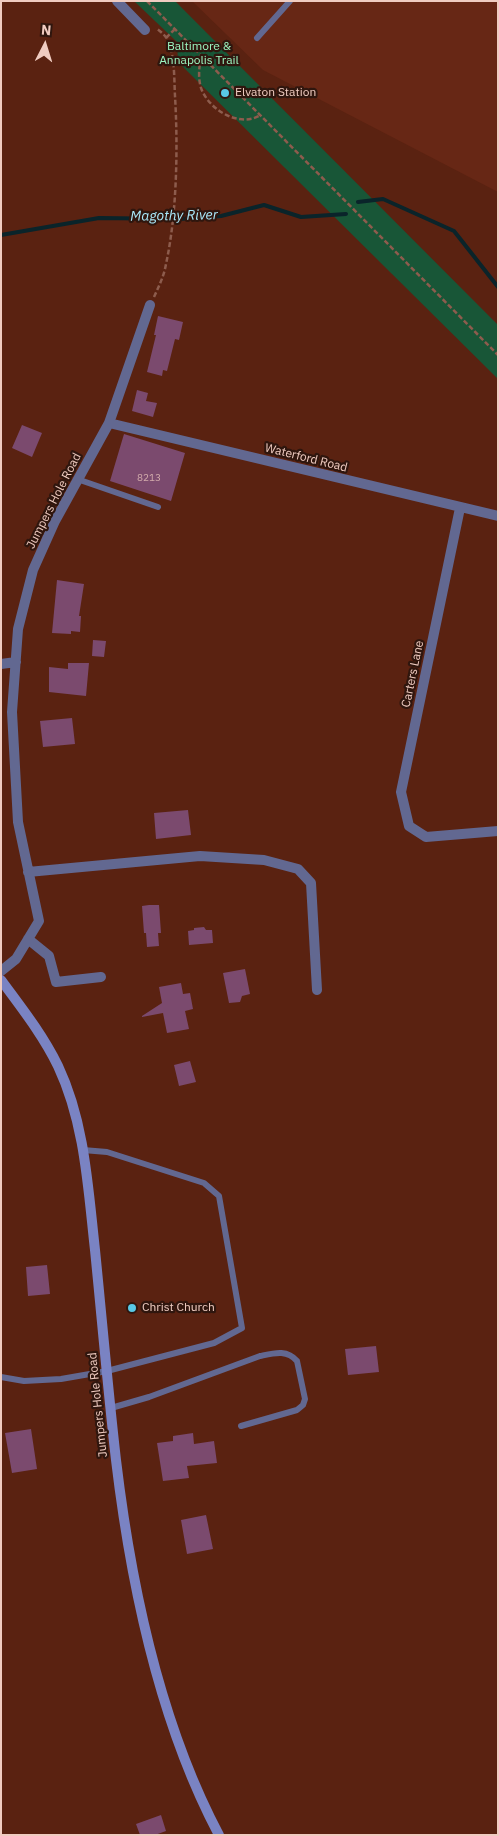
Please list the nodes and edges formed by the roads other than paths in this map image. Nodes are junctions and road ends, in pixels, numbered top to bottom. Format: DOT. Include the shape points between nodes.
graph roads {
  1 [pos="117,1"];
  2 [pos="290,1"];
  3 [pos="145,30"];
  4 [pos="257,38"];
  5 [pos="150,305"];
  6 [pos="109,423"];
  7 [pos="77,479"];
  8 [pos="158,507"];
  9 [pos="460,508"];
  10 [pos="498,516"];
  11 [pos="16,662"];
  12 [pos="1,664"];
  13 [pos="498,831"];
  14 [pos="28,872"];
  15 [pos="28,939"];
  16 [pos="1,971"];
  17 [pos="101,977"];
  18 [pos="1,980"];
  19 [pos="316,990"];
  20 [pos="83,1150"];
  21 [pos="107,1371"];
  22 [pos="1,1377"];
  23 [pos="111,1408"];
  24 [pos="241,1426"];
  25 [pos="219,1835"];
  1 -- 3 [label="street"];
  2 -- 4 [label="lane"];
  5 -- 6 [label="street, Jumpers Hole Road"];
  6 -- 7 [label="street, Jumpers Hole Road"];
  6 -- 9 [label="street, Waterford Road"];
  7 -- 8 [label="lane"];
  7 -- 11 [label="street, Jumpers Hole Road" via="33,570 18,629"];
  9 -- 10 [label="street, Waterford Road"];
  9 -- 13 [label="street, Carters Lane" via="401,792 409,826 426,837"];
  11 -- 12 [label="street"];
  11 -- 14 [label="street, Jumpers Hole Road" via="12,712 18,822"];
  14 -- 15 [label="street, Jumpers Hole Road" via="39,922"];
  14 -- 19 [label="street" via="200,856 264,860 298,869 311,883"];
  15 -- 16 [label="street, Jumpers Hole Road" via="16,959"];
  15 -- 17 [label="street" via="49,956 56,982"];
  18 -- 20 [label="main road, Jumpers Hole Road" via="58,1066 68,1090"];
  20 -- 21 [label="main road, Jumpers Hole Road"];
  20 -- 21 [label="lane" via="107,1152 204,1183 219,1196 242,1328 214,1343"];
  21 -- 22 [label="lane" via="61,1379 24,1381"];
  21 -- 23 [label="main road, Jumpers Hole Road"];
  23 -- 24 [label="lane" via="260,1356 281,1353 293,1356 297,1361 305,1399 303,1405 297,1410"];
  23 -- 25 [label="main road, Jumpers Hole Road" via="123,1513 154,1663 177,1740"];
}
